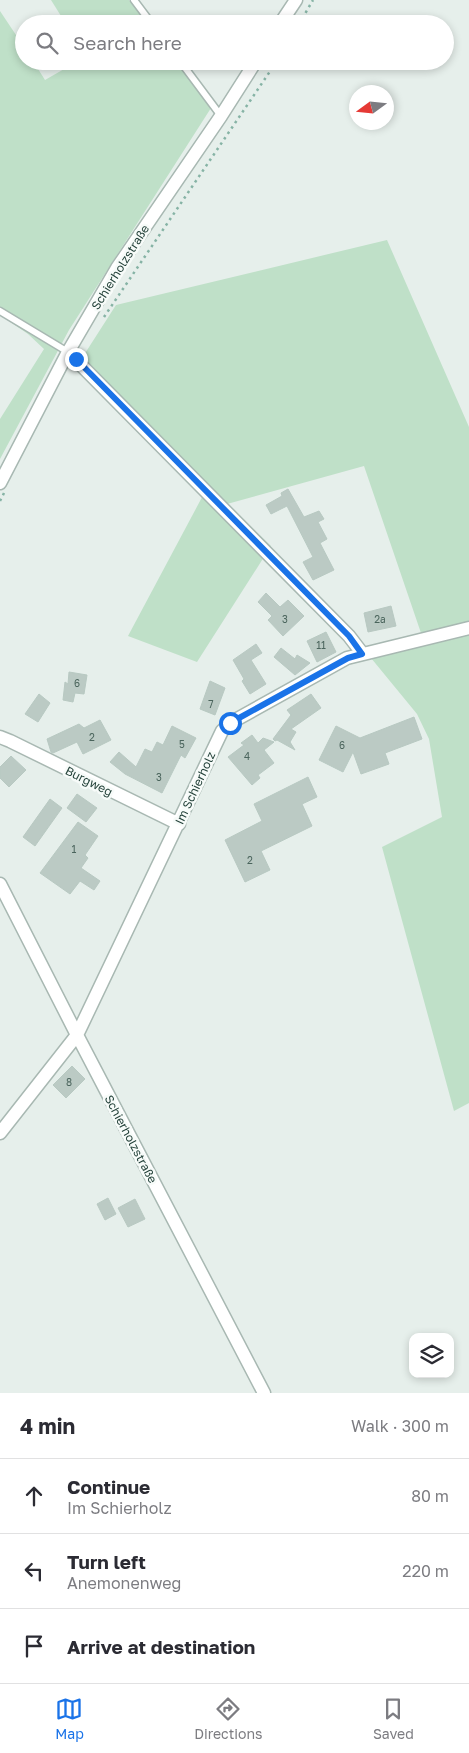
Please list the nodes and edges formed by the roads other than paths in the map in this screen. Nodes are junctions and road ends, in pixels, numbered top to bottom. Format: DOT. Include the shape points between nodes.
graph roads {
  1 [pos="134,0"];
  2 [pos="296,0"];
  3 [pos="145,15"];
  4 [pos="286,15"];
  5 [pos="187,70"];
  6 [pos="250,70"];
  7 [pos="221,116"];
  8 [pos="0,311"];
  9 [pos="68,352"];
  10 [pos="4,485"];
  11 [pos="469,628"];
  12 [pos="362,654"];
  13 [pos="0,738"];
  14 [pos="178,824"];
  15 [pos="0,884"];
  16 [pos="77,1035"];
  17 [pos="0,1133"];
  18 [pos="264,1393"];
  1 -- 3 [label="lane"];
  2 -- 4 [label="street"];
  5 -- 7 [label="lane"];
  6 -- 7 [label="street, Schierholzstraße"];
  7 -- 9 [label="street, Schierholzstraße" via="117,268"];
  8 -- 9 [label="lane"];
  9 -- 10 [label="street, Schierholzstraße"];
  9 -- 12 [label="street" via="349,636"];
  11 -- 12 [label="street, Im Schierholz"];
  12 -- 14 [label="street, Im Schierholz" via="348,658 230,723 222,731"];
  13 -- 14 [label="street, Burgweg"];
  14 -- 16 [label="street, Im Schierholz"];
  15 -- 16 [label="street, Schierholzstraße"];
  16 -- 17 [label="street, Im Schierholz"];
  16 -- 18 [label="street, Schierholzstraße"];
}
